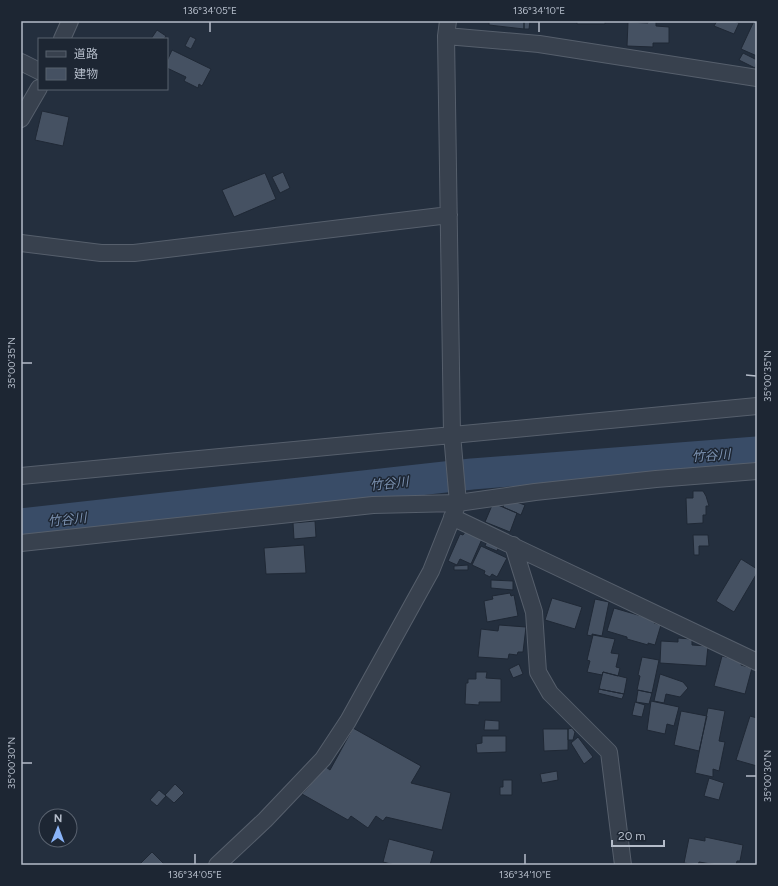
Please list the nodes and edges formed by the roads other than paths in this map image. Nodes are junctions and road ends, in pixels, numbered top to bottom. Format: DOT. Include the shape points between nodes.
graph roads {
  1 [pos="70,21"];
  2 [pos="447,29"];
  3 [pos="62,38"];
  4 [pos="21,62"];
  5 [pos="38,70"];
  6 [pos="757,78"];
  7 [pos="38,90"];
  8 [pos="21,119"];
  9 [pos="448,215"];
  10 [pos="21,243"];
  11 [pos="757,406"];
  12 [pos="452,434"];
  13 [pos="757,471"];
  14 [pos="21,476"];
  15 [pos="456,504"];
  16 [pos="21,543"];
  17 [pos="513,545"];
  18 [pos="757,662"];
  19 [pos="217,865"];
  20 [pos="623,865"];
  1 -- 3 [label="street"];
  2 -- 6 [label="street"];
  2 -- 9 [label="street"];
  4 -- 5 [label="street"];
  7 -- 8 [label="street"];
  9 -- 10 [label="street" via="134,253 102,253"];
  9 -- 12 [label="street"];
  11 -- 12 [label="street"];
  12 -- 14 [label="street"];
  12 -- 15 [label="street"];
  13 -- 15 [label="street" via="535,492"];
  15 -- 16 [label="street" via="373,505"];
  15 -- 17 [label="street"];
  15 -- 19 [label="street" via="431,571 348,721 324,759 266,820"];
  17 -- 18 [label="street"];
  17 -- 20 [label="street" via="534,612 538,672 550,693 609,752"];
}
